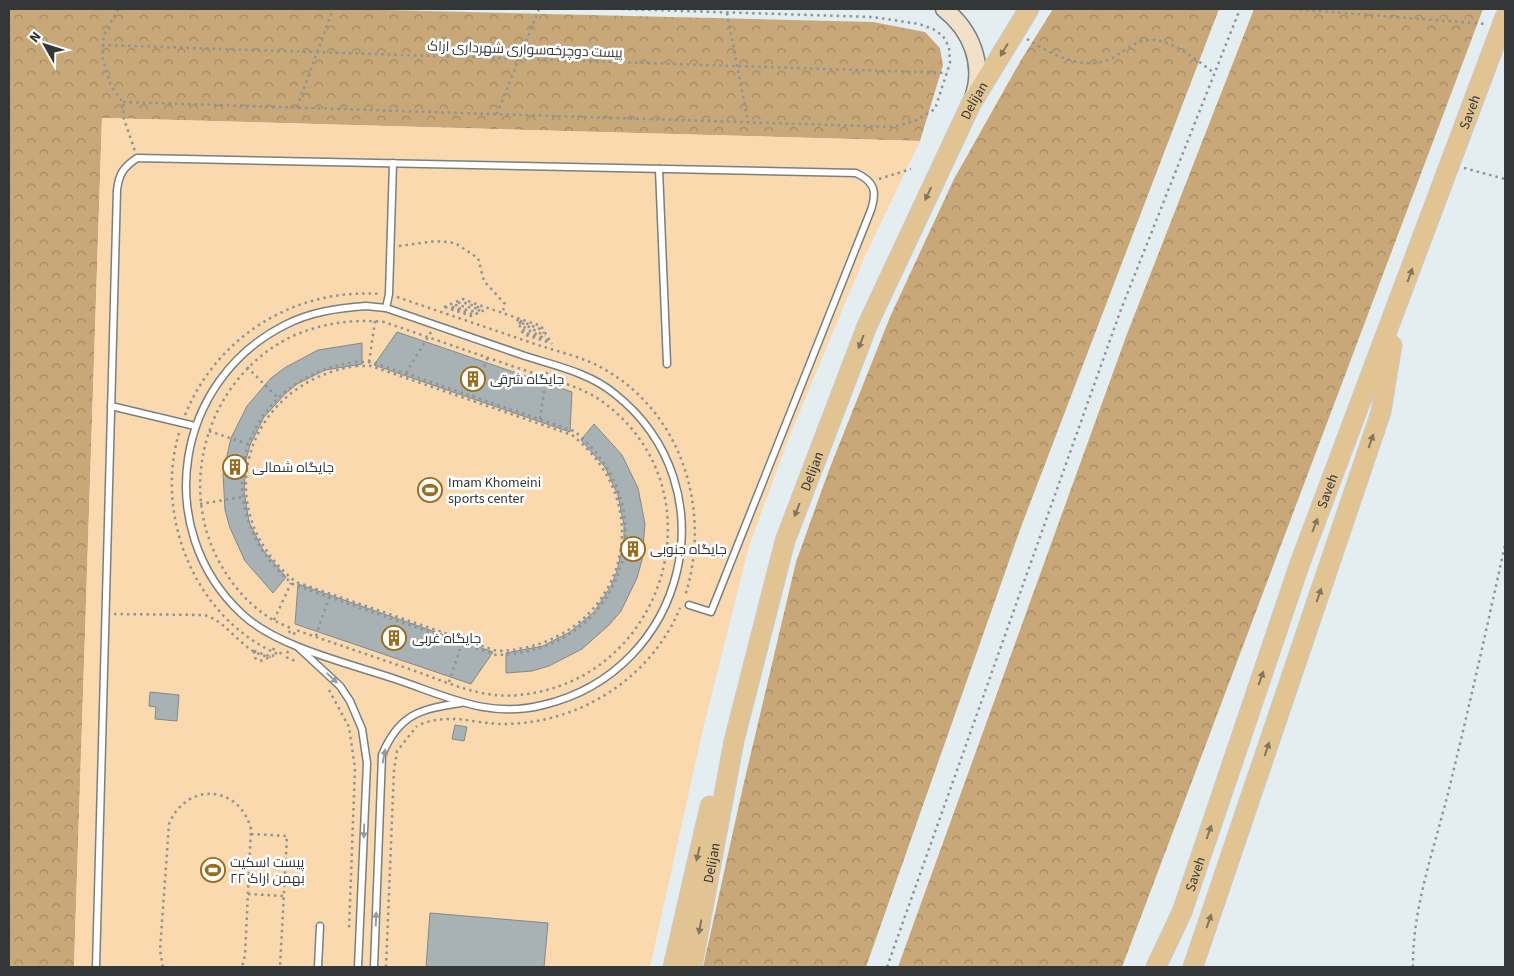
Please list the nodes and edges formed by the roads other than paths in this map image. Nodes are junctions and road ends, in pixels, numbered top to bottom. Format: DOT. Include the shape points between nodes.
graph roads {
  1 [pos="944,9"];
  2 [pos="1029,9"];
  3 [pos="1504,21"];
  4 [pos="971,104"];
  5 [pos="393,162"];
  6 [pos="659,169"];
  7 [pos="1398,307"];
  8 [pos="386,308"];
  9 [pos="667,364"];
  10 [pos="112,406"];
  11 [pos="195,426"];
  12 [pos="689,605"];
  13 [pos="297,645"];
  14 [pos="464,702"];
  15 [pos="734,741"];
  16 [pos="1182,912"];
  17 [pos="320,926"];
  18 [pos="96,967"];
  19 [pos="318,967"];
  20 [pos="358,967"];
  21 [pos="374,967"];
  22 [pos="673,967"];
  23 [pos="692,967"];
  24 [pos="1156,967"];
  25 [pos="1165,967"];
  26 [pos="1193,967"];
  1 -- 4 [label="main road" via="963,28 973,48 977,70"];
  2 -- 4 [label="main road, Delijan, one-way"];
  7 -- 3 [label="main road, Saveh, one-way"];
  4 -- 15 [label="main road, Delijan, one-way" via="867,326 785,541"];
  5 -- 6 [label="lane"];
  5 -- 8 [label="lane"];
  5 -- 10 [label="lane" via="137,158 124,166 119,177"];
  6 -- 9 [label="lane"];
  6 -- 12 [label="lane" via="856,173 870,181 876,195 711,612"];
  16 -- 7 [label="main road, Saveh, one-way" via="1300,563"];
  26 -- 7 [label="main road, one-way" via="1381,412"];
  8 -- 11 [label="lane" via="346,308 306,316 270,333 238,358 213,390"];
  8 -- 14 [label="lane" via="595,380 612,391 654,435 672,471 678,497 682,531 678,571 665,608 646,639 620,667 590,688 555,702 519,709 481,708"];
  10 -- 11 [label="lane"];
  10 -- 18 [label="lane"];
  11 -- 13 [label="lane" via="187,462 187,506 200,554 229,601 272,637"];
  13 -- 14 [label="lane"];
  13 -- 20 [label="lane, one-way" via="340,686 362,729 367,763"];
  21 -- 14 [label="lane, one-way" via="382,755 394,732 418,712"];
  15 -- 22 [label="main road, one-way" via="707,815"];
  15 -- 23 [label="main road, Delijan, one-way"];
  16 -- 24 [label="main road, Saveh"];
  16 -- 25 [label="main road"];
  17 -- 19 [label="lane"];
}
